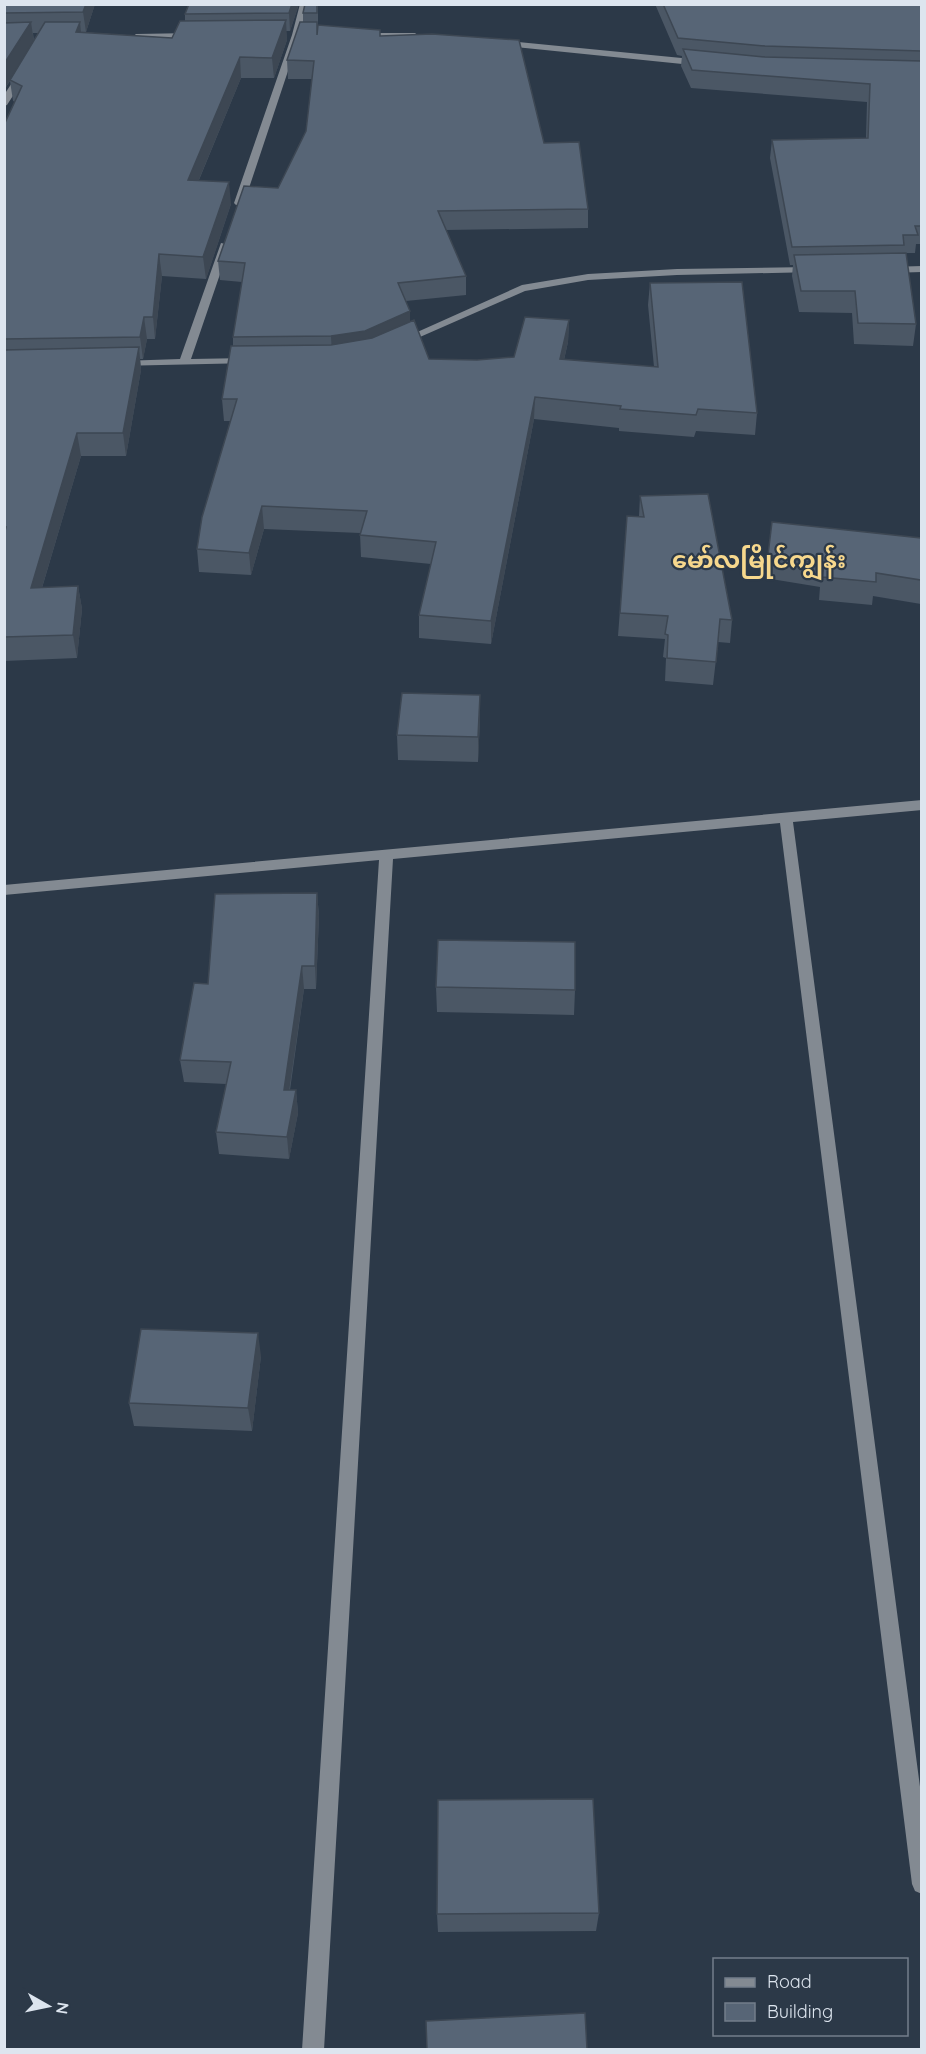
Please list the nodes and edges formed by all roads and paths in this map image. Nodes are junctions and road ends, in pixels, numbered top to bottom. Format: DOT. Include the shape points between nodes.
graph roads {
  1 [pos="304,4"];
  2 [pos="308,35"];
  3 [pos="355,35"];
  4 [pos="200,36"];
  5 [pos="284,36"];
  6 [pos="296,36"];
  7 [pos="128,37"];
  8 [pos="423,37"];
  9 [pos="490,42"];
  10 [pos="715,64"];
  11 [pos="27,66"];
  12 [pos="4,103"];
  13 [pos="235,216"];
  14 [pos="227,238"];
  15 [pos="921,269"];
  16 [pos="820,270"];
  17 [pos="879,270"];
  18 [pos="389,346"];
  19 [pos="264,361"];
  20 [pos="186,362"];
  21 [pos="106,364"];
  22 [pos="921,805"];
  23 [pos="786,818"];
  24 [pos="386,855"];
  25 [pos="4,890"];
  26 [pos="921,1884"];
  27 [pos="313,2049"];
  1 -- 6 [label="street"];
  2 -- 6 [label="street"];
  3 -- 8 [label="street"];
  4 -- 7 [label="street"];
  5 -- 6 [label="street"];
  6 -- 13 [label="street"];
  9 -- 10 [label="street"];
  11 -- 12 [label="street"];
  14 -- 20 [label="street"];
  15 -- 17 [label="street"];
  16 -- 18 [label="street" via="599,276 522,288"];
  19 -- 20 [label="street"];
  20 -- 21 [label="street"];
  22 -- 23 [label="street"];
  23 -- 24 [label="street"];
  23 -- 26 [label="street"];
  24 -- 25 [label="street"];
  24 -- 27 [label="street"];
}
